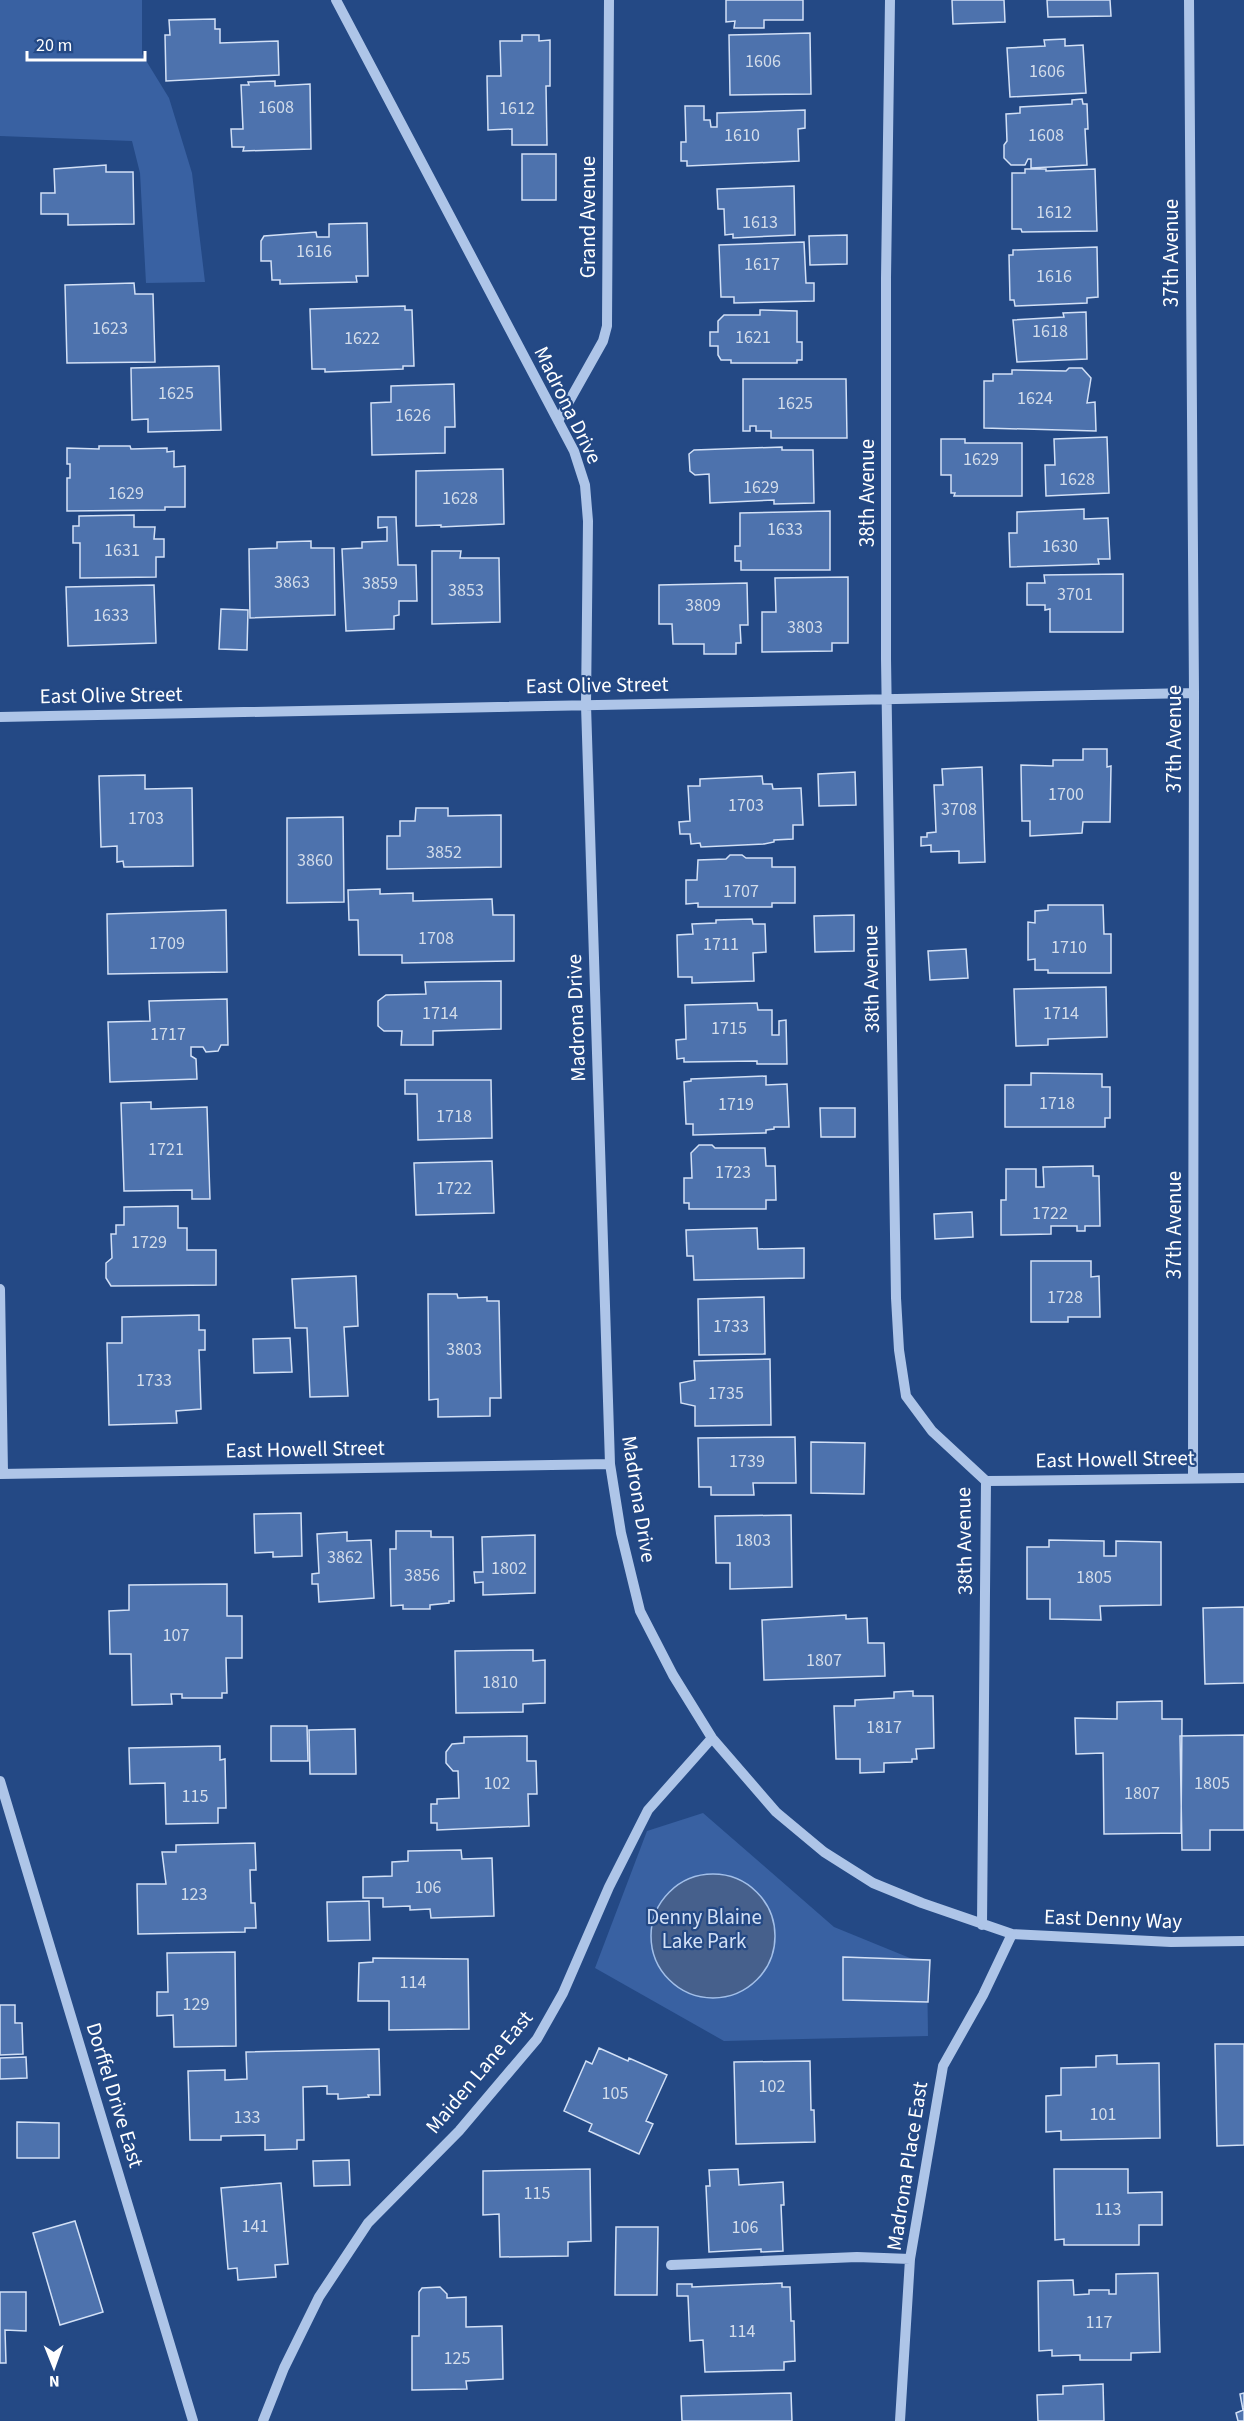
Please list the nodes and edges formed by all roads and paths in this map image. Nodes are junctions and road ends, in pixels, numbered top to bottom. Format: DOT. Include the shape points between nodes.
graph roads {
  1 [pos="336,0"];
  2 [pos="609,0"];
  3 [pos="890,0"];
  4 [pos="1189,0"];
  5 [pos="558,421"];
  6 [pos="1194,693"];
  7 [pos="886,699"];
  8 [pos="586,705"];
  9 [pos="0,717"];
  10 [pos="0,1289"];
  11 [pos="610,1464"];
  12 [pos="2,1474"];
  13 [pos="1193,1477"];
  14 [pos="1244,1478"];
  15 [pos="986,1481"];
  16 [pos="712,1738"];
  17 [pos="0,1781"];
  18 [pos="982,1925"];
  19 [pos="1012,1934"];
  20 [pos="1244,1941"];
  21 [pos="910,2259"];
  22 [pos="671,2265"];
  23 [pos="193,2421"];
  24 [pos="262,2421"];
  25 [pos="900,2421"];
  1 -- 5 [label="street, Madrona Drive"];
  2 -- 5 [label="street, Grand Avenue" via="607,326 603,341"];
  3 -- 7 [label="street, 38th Avenue"];
  4 -- 6 [label="street, 37th Avenue"];
  5 -- 8 [label="street, Madrona Drive" via="574,451 585,485"];
  6 -- 7 [label="street, East Olive Street"];
  6 -- 13 [label="street, 37th Avenue"];
  7 -- 8 [label="street, East Olive Street"];
  7 -- 15 [label="street, 38th Avenue" via="898,1350 906,1396 932,1431"];
  8 -- 9 [label="street, East Olive Street"];
  8 -- 11 [label="street, Madrona Drive"];
  10 -- 12 [label="street"];
  11 -- 12 [label="street, East Howell Street"];
  11 -- 16 [label="street, Madrona Drive" via="621,1533 640,1611"];
  13 -- 14 [label="street, East Howell Street"];
  13 -- 15 [label="street, East Howell Street"];
  15 -- 18 [label="street, 38th Avenue"];
  16 -- 18 [label="street, Madrona Drive" via="776,1812 824,1852 873,1882"];
  16 -- 24 [label="street, Maiden Lane East" via="648,1810 563,1993 537,2039 459,2132 368,2223 319,2297"];
  17 -- 23 [label="street, Dorffel Drive East"];
  18 -- 19 [label="street, East Denny Way"];
  19 -- 20 [label="street, East Denny Way" via="1171,1942"];
  19 -- 21 [label="street, Madrona Place East" via="943,2066"];
  21 -- 22 [label="street" via="857,2257"];
  21 -- 25 [label="street, Madrona Place East"];
}
